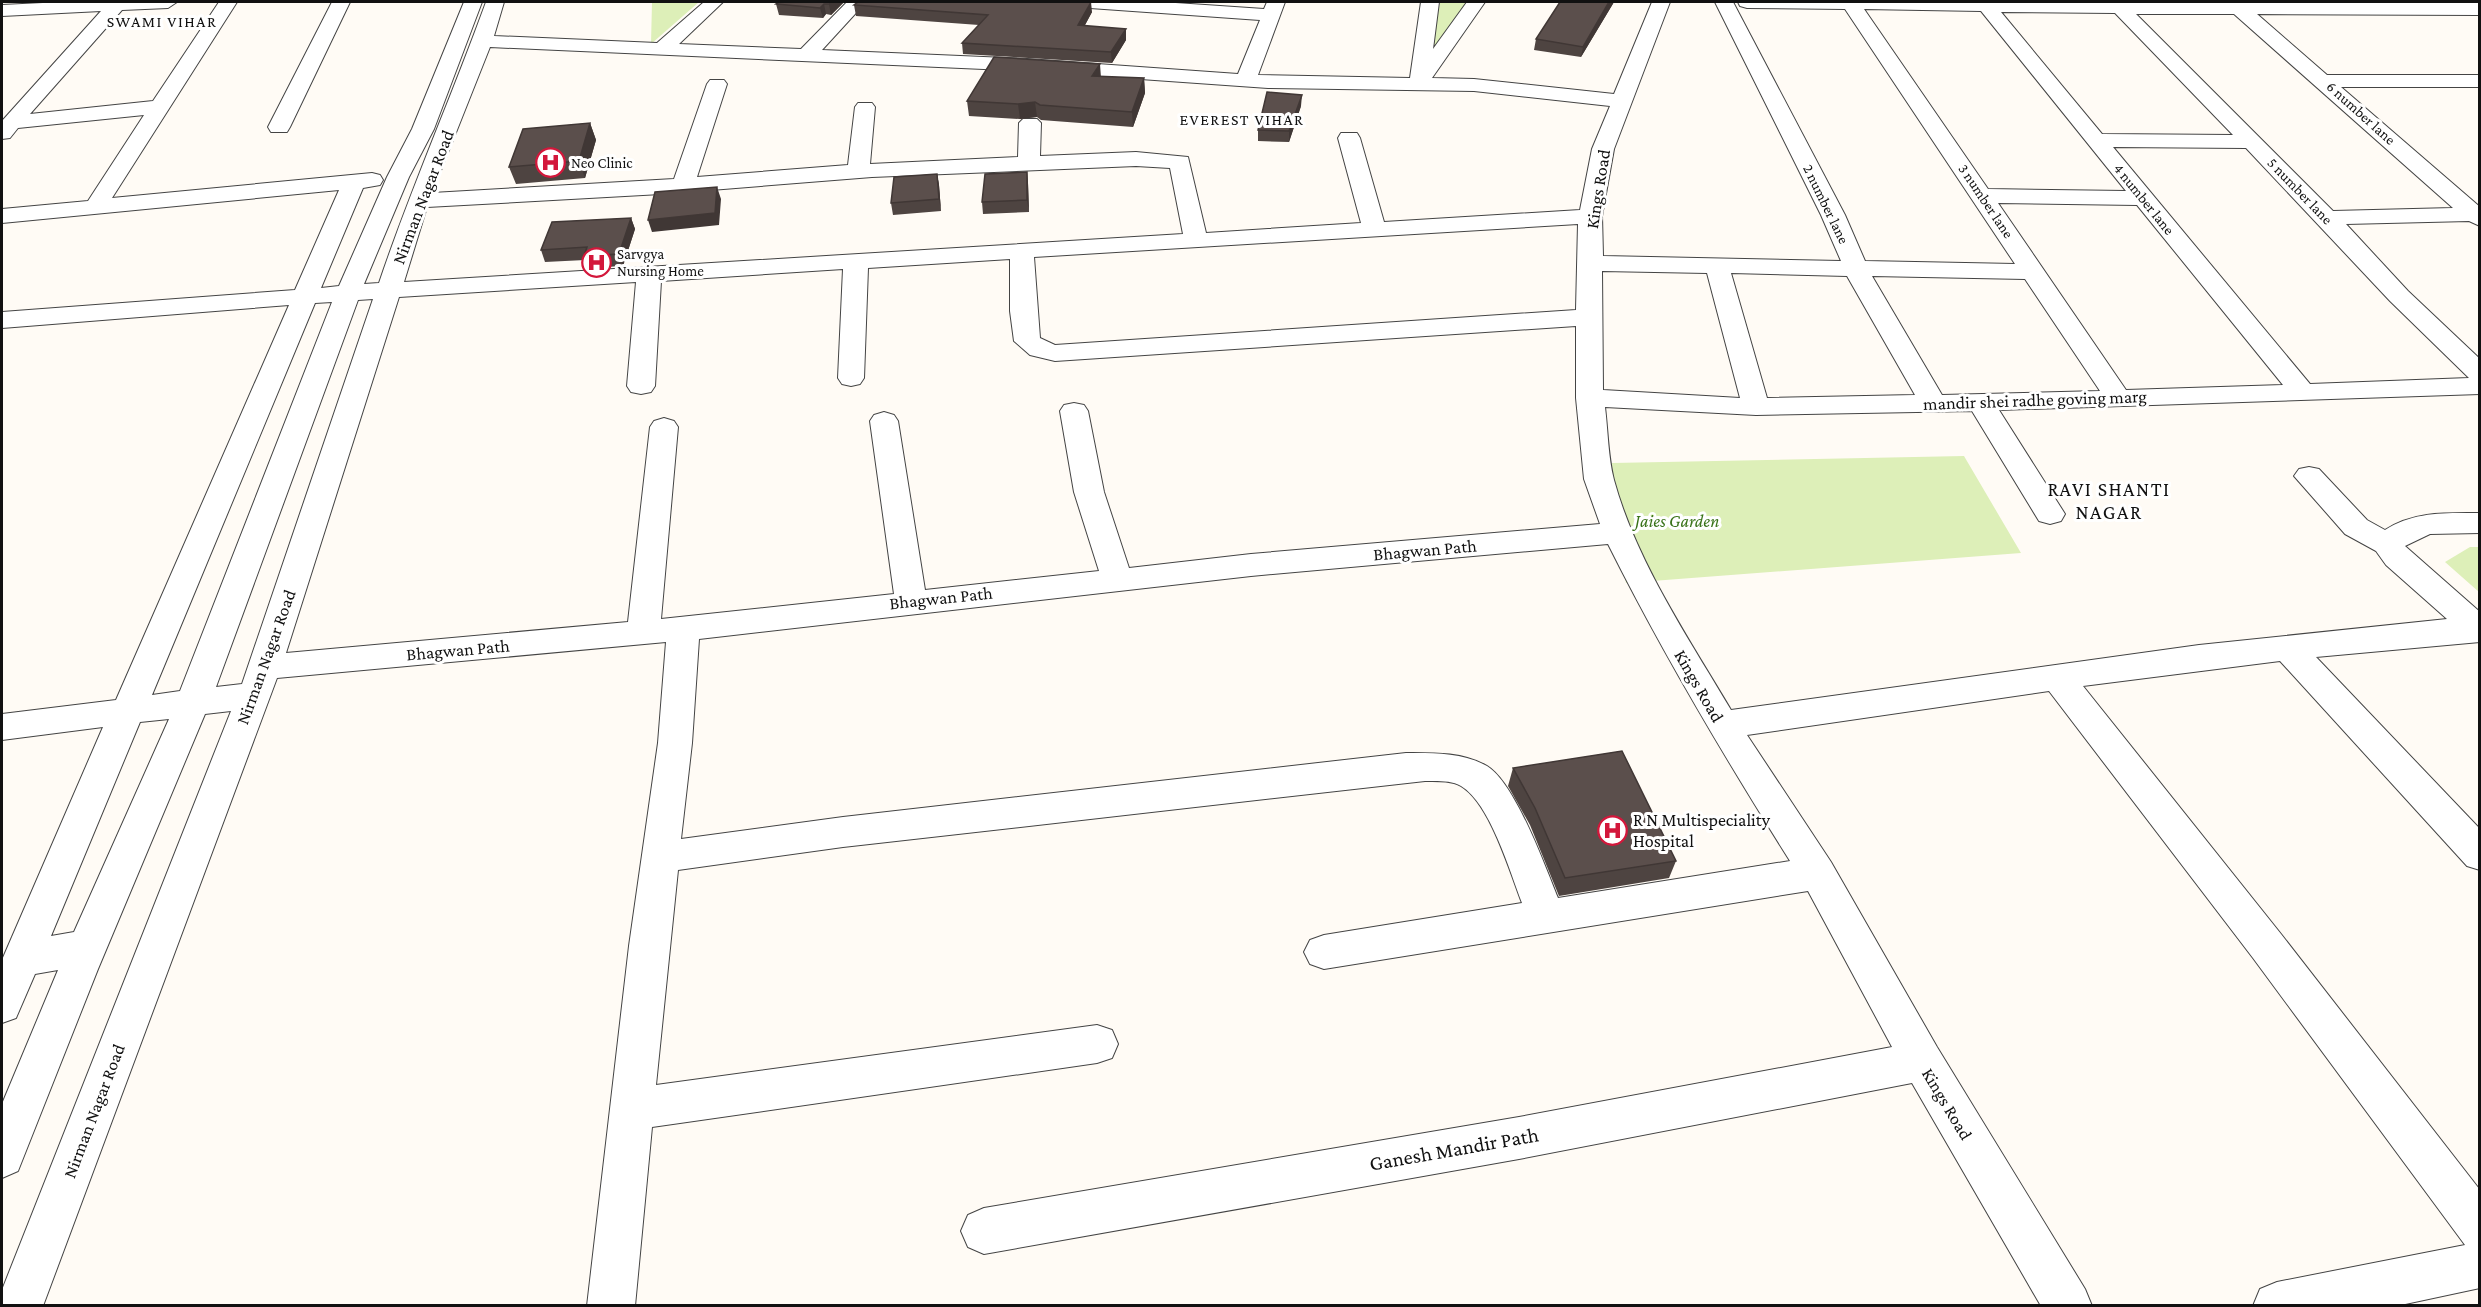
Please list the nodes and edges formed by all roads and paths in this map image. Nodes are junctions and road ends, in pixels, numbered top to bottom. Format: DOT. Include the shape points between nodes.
graph roads {
  1 [pos="155,2"];
  2 [pos="228,2"];
  3 [pos="341,2"];
  4 [pos="473,2"];
  5 [pos="495,2"];
  6 [pos="714,2"];
  7 [pos="857,2"];
  8 [pos="1090,2"];
  9 [pos="1116,2"];
  10 [pos="1430,2"];
  11 [pos="1476,2"];
  12 [pos="1661,2"];
  13 [pos="1724,2"];
  14 [pos="1747,2"];
  15 [pos="117,4"];
  16 [pos="1914,4"];
  17 [pos="2053,4"];
  18 [pos="1852,5"];
  19 [pos="2180,5"];
  20 [pos="1988,7"];
  21 [pos="1273,8"];
  22 [pos="2120,8"];
  23 [pos="2240,9"];
  24 [pos="2480,9"];
  25 [pos="2,10"];
  26 [pos="483,41"];
  27 [pos="662,50"];
  28 [pos="805,56"];
  29 [pos="1246,80"];
  30 [pos="2326,81"];
  31 [pos="2480,81"];
  32 [pos="717,84"];
  33 [pos="1417,84"];
  34 [pos="2480,87"];
  35 [pos="2480,96"];
  36 [pos="1622,101"];
  37 [pos="159,107"];
  38 [pos="865,107"];
  39 [pos="1030,123"];
  40 [pos="7,128"];
  41 [pos="279,128"];
  42 [pos="1349,138"];
  43 [pos="2096,140"];
  44 [pos="2252,142"];
  45 [pos="1029,162"];
  46 [pos="858,171"];
  47 [pos="354,182"];
  48 [pos="416,184"];
  49 [pos="683,185"];
  50 [pos="1982,196"];
  51 [pos="2143,198"];
  52 [pos="95,207"];
  53 [pos="2,216"];
  54 [pos="1590,216"];
  55 [pos="2476,217"];
  56 [pos="2327,218"];
  57 [pos="1375,230"];
  58 [pos="1196,240"];
  59 [pos="1022,251"];
  60 [pos="856,262"];
  61 [pos="1591,263"];
  62 [pos="1718,265"];
  63 [pos="1855,266"];
  64 [pos="2034,272"];
  65 [pos="649,274"];
  66 [pos="389,290"];
  67 [pos="348,294"];
  68 [pos="303,297"];
  69 [pos="1589,317"];
  70 [pos="2,320"];
  71 [pos="324,354"];
  72 [pos="276,360"];
  73 [pos="2480,374"];
  74 [pos="851,378"];
  75 [pos="641,386"];
  76 [pos="2480,386"];
  77 [pos="2302,391"];
  78 [pos="1590,398"];
  79 [pos="2118,398"];
  80 [pos="307,399"];
  81 [pos="1980,402"];
  82 [pos="1933,403"];
  83 [pos="257,405"];
  84 [pos="1756,407"];
  85 [pos="1074,411"];
  86 [pos="884,421"];
  87 [pos="664,427"];
  88 [pos="2309,476"];
  89 [pos="2050,514"];
  90 [pos="2480,523"];
  91 [pos="1618,533"];
  92 [pos="2387,544"];
  93 [pos="1118,579"];
  94 [pos="910,601"];
  95 [pos="683,629"];
  96 [pos="2478,629"];
  97 [pos="644,633"];
  98 [pos="2288,648"];
  99 [pos="2058,678"];
  100 [pos="260,681"];
  101 [pos="193,702"];
  102 [pos="127,711"];
  103 [pos="1722,725"];
  104 [pos="2,727"];
  105 [pos="2480,855"];
  106 [pos="660,857"];
  107 [pos="1818,873"];
  108 [pos="1548,917"];
  109 [pos="88,947"];
  110 [pos="1324,952"];
  111 [pos="21,958"];
  112 [pos="2,1005"];
  113 [pos="1096,1044"];
  114 [pos="1922,1061"];
  115 [pos="631,1109"];
  116 [pos="11,1112"];
  117 [pos="2,1156"];
  118 [pos="2480,1228"];
  119 [pos="984,1231"];
  120 [pos="2480,1265"];
  121 [pos="19,1305"];
  122 [pos="611,1305"];
  123 [pos="2068,1305"];
  124 [pos="2277,1305"];
  1 -- 15 [label="street"];
  2 -- 37 [label="street"];
  3 -- 41 [label="street"];
  4 -- 48 [label="street, Nirman Nagar Road" via="423,129"];
  5 -- 26 [label="street, Nirman Nagar Road"];
  6 -- 27 [label="street"];
  7 -- 28 [label="street"];
  8 -- 9 [label="street"];
  9 -- 21 [label="street"];
  10 -- 33 [label="street"];
  11 -- 33 [label="street"];
  12 -- 36 [label="street, Kings Road"];
  13 -- 63 [label="street, 2 number lane"];
  14 -- 18 [label="street"];
  15 -- 25 [label="street"];
  15 -- 40 [label="street"];
  16 -- 18 [label="street"];
  16 -- 20 [label="street"];
  17 -- 20 [label="street"];
  17 -- 22 [label="street"];
  18 -- 50 [label="street, 3 number lane"];
  19 -- 22 [label="street"];
  19 -- 23 [label="street"];
  20 -- 43 [label="street, 4 number lane"];
  21 -- 29 [label="street"];
  22 -- 44 [label="street, 5 number lane"];
  23 -- 24 [label="street"];
  23 -- 30 [label="street, 6 number lane"];
  26 -- 27 [label="street"];
  26 -- 48 [label="street, Nirman Nagar Road"];
  27 -- 28 [label="street"];
  28 -- 29 [label="street" via="1027,65"];
  29 -- 33 [label="street"];
  30 -- 31 [label="street"];
  30 -- 55 [label="street, 6 number lane"];
  32 -- 49 [label="street"];
  33 -- 36 [label="street"];
  34 -- 35 [label="street" via="2475,92"];
  36 -- 54 [label="street, Kings Road" via="1603,149"];
  37 -- 40 [label="street"];
  37 -- 52 [label="street"];
  38 -- 46 [label="street"];
  39 -- 45 [label="street"];
  42 -- 57 [label="street"];
  43 -- 44 [label="street"];
  43 -- 51 [label="street, 4 number lane"];
  44 -- 56 [label="street, 5 number lane"];
  45 -- 46 [label="street"];
  45 -- 58 [label="street" via="1137,159 1170,152 1180,162"];
  46 -- 49 [label="street"];
  47 -- 48 [label="street"];
  47 -- 52 [label="street"];
  47 -- 68 [label="street"];
  48 -- 49 [label="street"];
  48 -- 66 [label="street, Nirman Nagar Road"];
  48 -- 67 [label="street, Nirman Nagar Road"];
  50 -- 51 [label="street"];
  50 -- 64 [label="street, 3 number lane"];
  51 -- 77 [label="street, 4 number lane"];
  52 -- 53 [label="street"];
  54 -- 57 [label="street"];
  54 -- 61 [label="street, Kings Road"];
  55 -- 56 [label="street"];
  56 -- 73 [label="street, 5 number lane" via="2399,296"];
  57 -- 58 [label="street"];
  58 -- 59 [label="street"];
  59 -- 60 [label="street"];
  59 -- 69 [label="street" via="1023,311 1028,340 1039,350 1055,353"];
  60 -- 65 [label="street"];
  60 -- 74 [label="street"];
  61 -- 62 [label="street"];
  61 -- 69 [label="street, Kings Road" via="1587,289"];
  62 -- 63 [label="street"];
  62 -- 84 [label="street"];
  63 -- 64 [label="street"];
  63 -- 82 [label="street, 2 number lane"];
  64 -- 79 [label="street, 3 number lane"];
  65 -- 66 [label="street"];
  65 -- 75 [label="street"];
  66 -- 67 [label="street"];
  66 -- 100 [label="street, Nirman Nagar Road"];
  67 -- 68 [label="street"];
  67 -- 71 [label="street, Nirman Nagar Road"];
  68 -- 70 [label="street"];
  68 -- 72 [label="street"];
  69 -- 78 [label="street, Kings Road"];
  71 -- 72 [label="street"];
  71 -- 80 [label="street, Nirman Nagar Road"];
  72 -- 83 [label="street"];
  76 -- 77 [label="street, mandir shei radhe goving marg"];
  77 -- 79 [label="street, mandir shei radhe goving marg"];
  78 -- 84 [label="street, mandir shei radhe goving marg"];
  78 -- 91 [label="street, Kings Road" via="1599,480"];
  79 -- 81 [label="street, mandir shei radhe goving marg"];
  80 -- 83 [label="street"];
  80 -- 101 [label="street, Nirman Nagar Road"];
  81 -- 82 [label="street, mandir shei radhe goving marg"];
  81 -- 89 [label="street"];
  82 -- 84 [label="street, mandir shei radhe goving marg"];
  83 -- 102 [label="street"];
  85 -- 93 [label="street" via="1089,492"];
  86 -- 94 [label="street"];
  87 -- 97 [label="street"];
  88 -- 92 [label="street" via="2356,527"];
  90 -- 92 [label="street" via="2418,525 2403,530"];
  91 -- 93 [label="street, Bhagwan Path"];
  91 -- 103 [label="street, Kings Road"];
  92 -- 96 [label="street" via="2397,558"];
  93 -- 94 [label="street, Bhagwan Path"];
  94 -- 95 [label="street, Bhagwan Path"];
  95 -- 97 [label="street, Bhagwan Path"];
  95 -- 106 [label="street" via="675,743"];
  96 -- 98 [label="street"];
  97 -- 100 [label="street, Bhagwan Path"];
  98 -- 99 [label="street"];
  98 -- 105 [label="street"];
  99 -- 103 [label="street"];
  99 -- 118 [label="street"];
  100 -- 101 [label="street, Bhagwan Path"];
  100 -- 121 [label="street, Nirman Nagar Road"];
  101 -- 102 [label="street, Bhagwan Path"];
  101 -- 109 [label="street, Nirman Nagar Road"];
  102 -- 104 [label="street, Bhagwan Path"];
  102 -- 111 [label="street"];
  103 -- 107 [label="street, Kings Road"];
  106 -- 108 [label="street" via="1406,766 1449,768 1480,781 1499,807"];
  106 -- 115 [label="street"];
  107 -- 108 [label="street"];
  107 -- 114 [label="street, Kings Road"];
  108 -- 110 [label="street"];
  109 -- 111 [label="street"];
  109 -- 116 [label="street, Nirman Nagar Road"];
  111 -- 112 [label="street"];
  113 -- 115 [label="street"];
  114 -- 119 [label="street, Ganesh Mandir Path" via="1508,1140"];
  114 -- 123 [label="street, Kings Road"];
  115 -- 122 [label="street"];
  116 -- 117 [label="street, Nirman Nagar Road"];
  120 -- 124 [label="street"];
}
